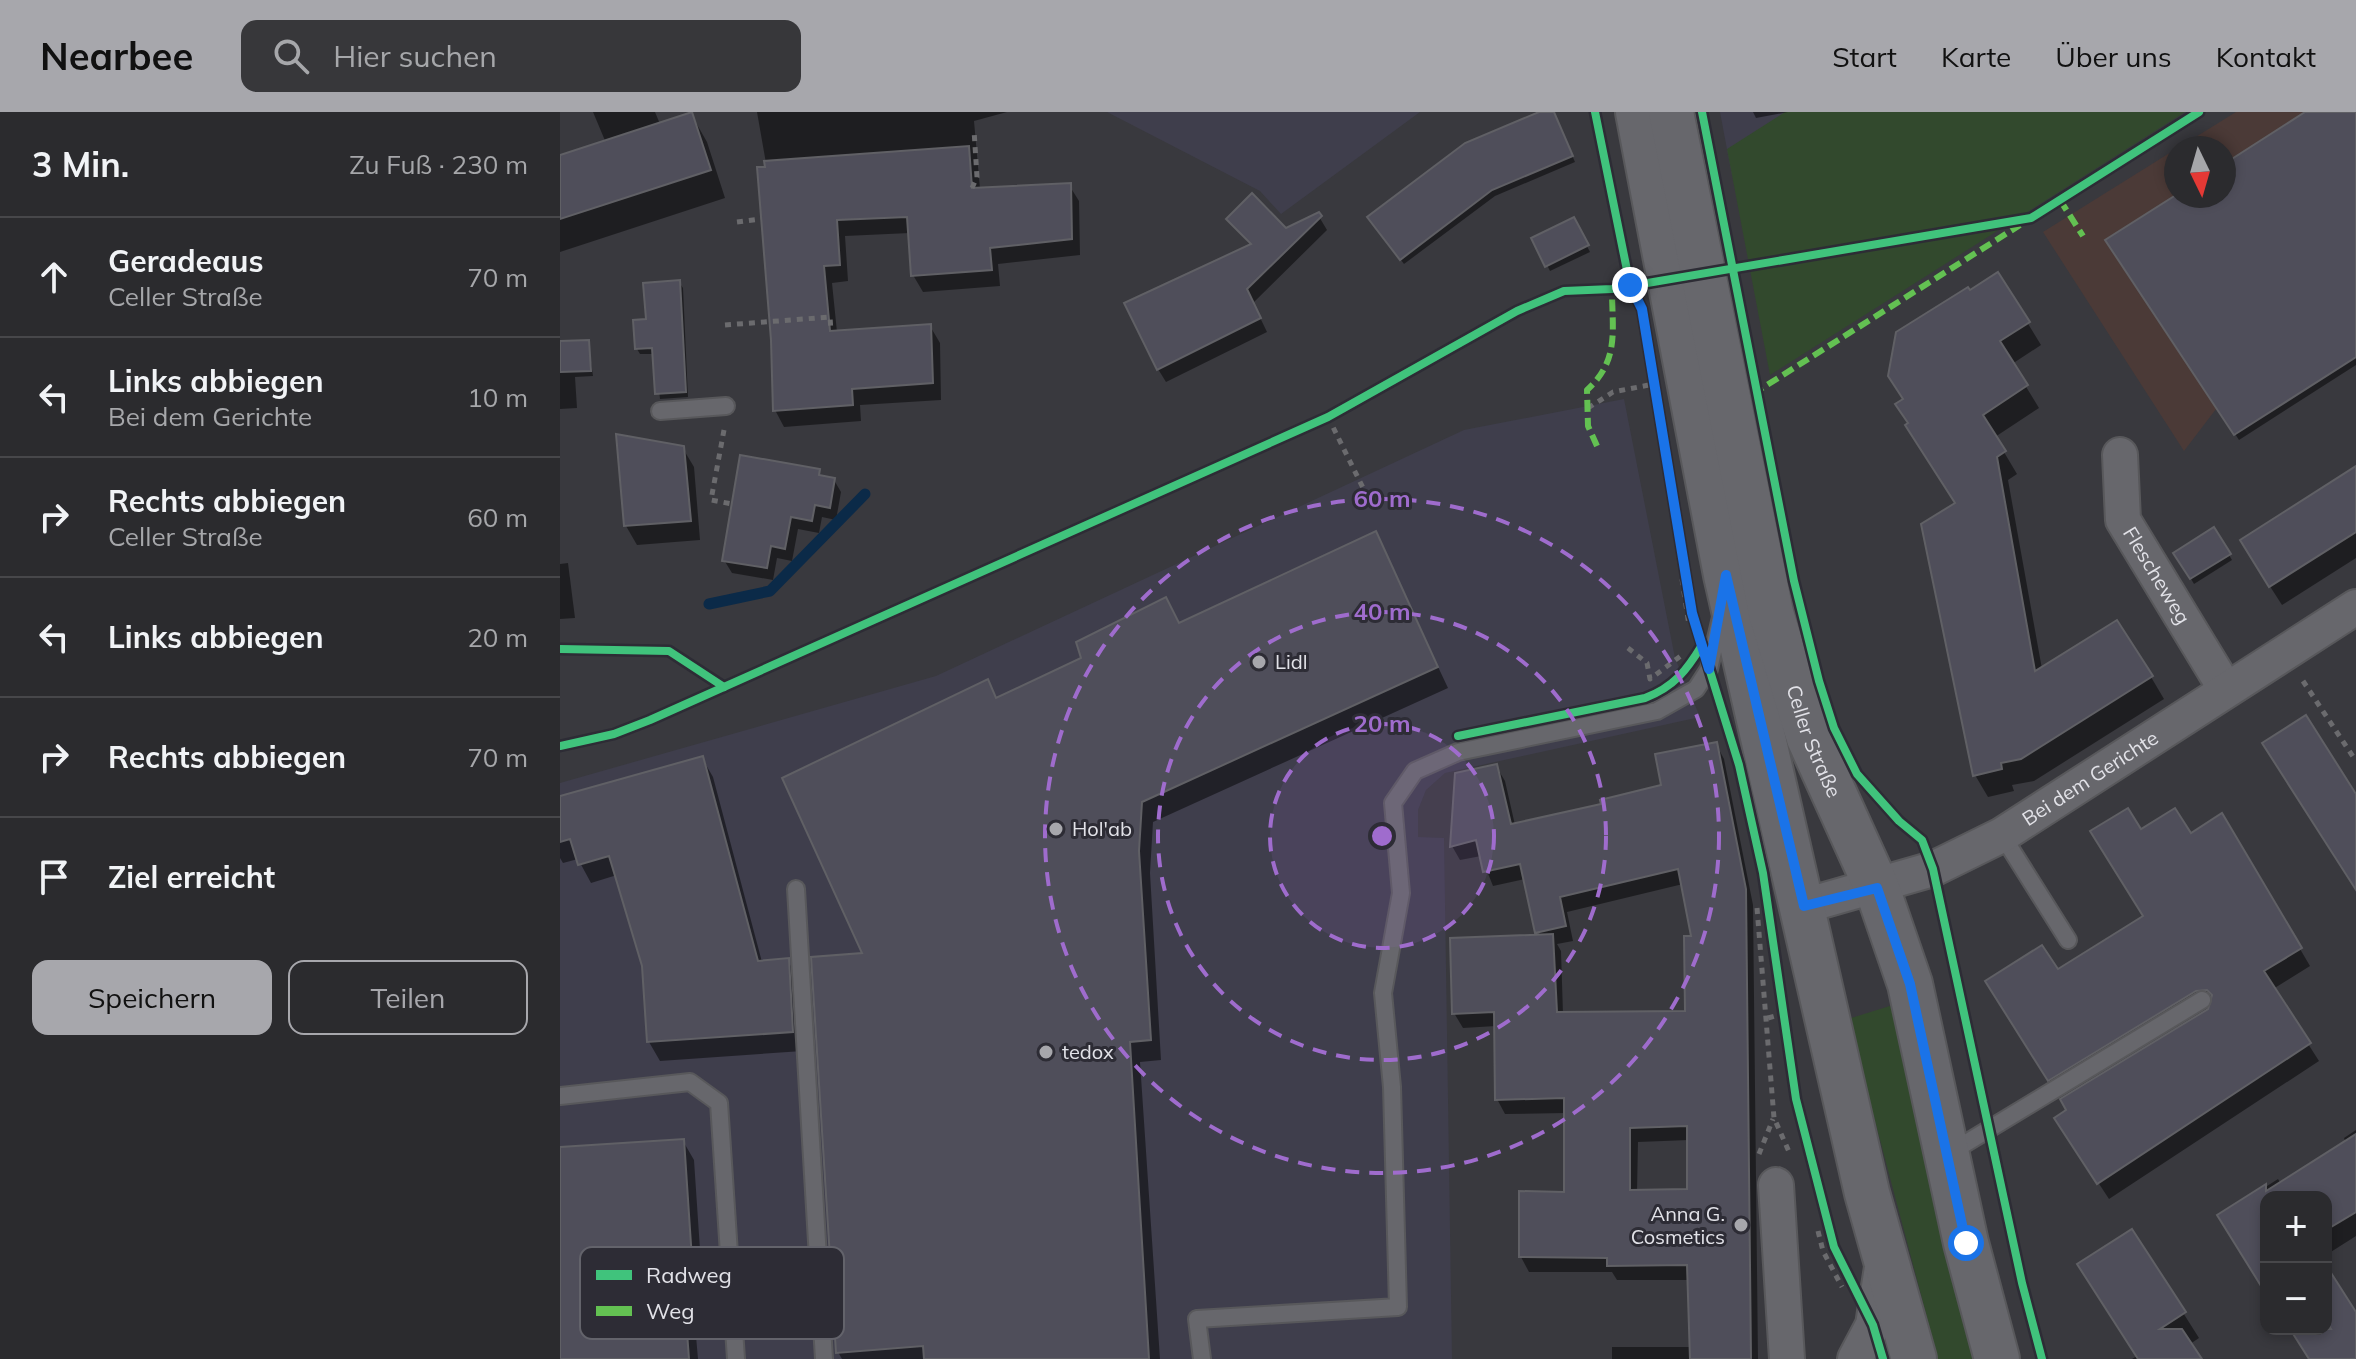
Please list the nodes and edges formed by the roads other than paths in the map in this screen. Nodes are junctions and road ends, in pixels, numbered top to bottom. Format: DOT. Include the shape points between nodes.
graph roads {
  1 [pos="1638,112"];
  2 [pos="1671,112"];
  3 [pos="726,406"];
  4 [pos="660,411"];
  5 [pos="2120,455"];
  6 [pos="1706,572"];
  7 [pos="2356,607"];
  8 [pos="2225,688"];
  9 [pos="2002,835"];
  10 [pos="1877,888"];
  11 [pos="796,889"];
  12 [pos="1780,910"];
  13 [pos="2068,940"];
  14 [pos="2202,1000"];
  15 [pos="560,1096"];
  16 [pos="1947,1155"];
  17 [pos="1776,1185"];
  18 [pos="729,1247"];
  19 [pos="817,1247"];
  20 [pos="1884,1257"];
  21 [pos="735,1339"];
  22 [pos="823,1339"];
  23 [pos="736,1359"];
  24 [pos="824,1359"];
  25 [pos="1202,1359"];
  26 [pos="1787,1359"];
  27 [pos="1855,1359"];
  28 [pos="1914,1359"];
  29 [pos="1997,1359"];
  1 -- 6 [label="main road, Celler Straße"];
  2 -- 10 [label="main road, Celler Straße" via="1771,613 1809,738"];
  3 -- 4 [label="lane"];
  5 -- 8 [label="street, Flescheweg" via="2123,520"];
  6 -- 12 [label="main road, Celler Straße"];
  6 -- 25 [label="lane" via="1709,669 1696,689 1657,711 1458,752 1415,771 1393,803 1401,893 1383,993 1392,1087 1398,1307 1197,1319"];
  7 -- 8 [label="street, Bei dem Gerichte"];
  8 -- 9 [label="street, Bei dem Gerichte"];
  9 -- 10 [label="street, Bei dem Gerichte" via="1933,869"];
  9 -- 13 [label="lane"];
  10 -- 12 [label="street, Bei dem Gerichte"];
  10 -- 16 [label="main road, Celler Straße" via="1910,984"];
  11 -- 19 [label="lane"];
  12 -- 20 [label="main road, Celler Straße" via="1830,1034"];
  14 -- 16 [label="lane"];
  15 -- 18 [label="lane" via="690,1082 719,1103"];
  16 -- 29 [label="main road, Celler Straße"];
  17 -- 26 [label="street"];
  20 -- 27 [label="street, Celler Straße" via="1873,1325"];
  20 -- 28 [label="main road, Celler Straße"];
  21 -- 23 [label="lane"];
  22 -- 24 [label="lane"];
}
